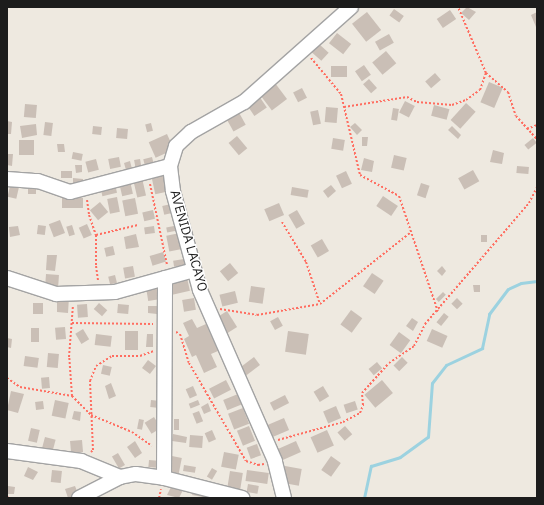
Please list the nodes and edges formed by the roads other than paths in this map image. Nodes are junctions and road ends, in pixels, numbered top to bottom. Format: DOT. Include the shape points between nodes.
graph roads {
  1 [pos="351,7"];
  2 [pos="170,166"];
  3 [pos="7,179"];
  4 [pos="194,270"];
  5 [pos="168,277"];
  6 [pos="7,278"];
  7 [pos="7,450"];
  8 [pos="120,477"];
  9 [pos="164,478"];
  10 [pos="79,498"];
  11 [pos="242,498"];
  12 [pos="284,498"];
  1 -- 2 [label="street, AVENIDA LACAYO" via="244,102 191,132 176,146"];
  2 -- 3 [label="street" via="70,192 38,181"];
  2 -- 4 [label="street, AVENIDA LACAYO" via="172,191"];
  4 -- 5 [label="street"];
  4 -- 12 [label="street, AVENIDA LACAYO" via="209,311 275,461"];
  5 -- 6 [label="street" via="115,292 56,294"];
  5 -- 9 [label="street" via="164,326"];
  7 -- 8 [label="street" via="81,461"];
  8 -- 9 [label="street" via="136,474"];
  8 -- 10 [label="street"];
  9 -- 11 [label="street"];
}
